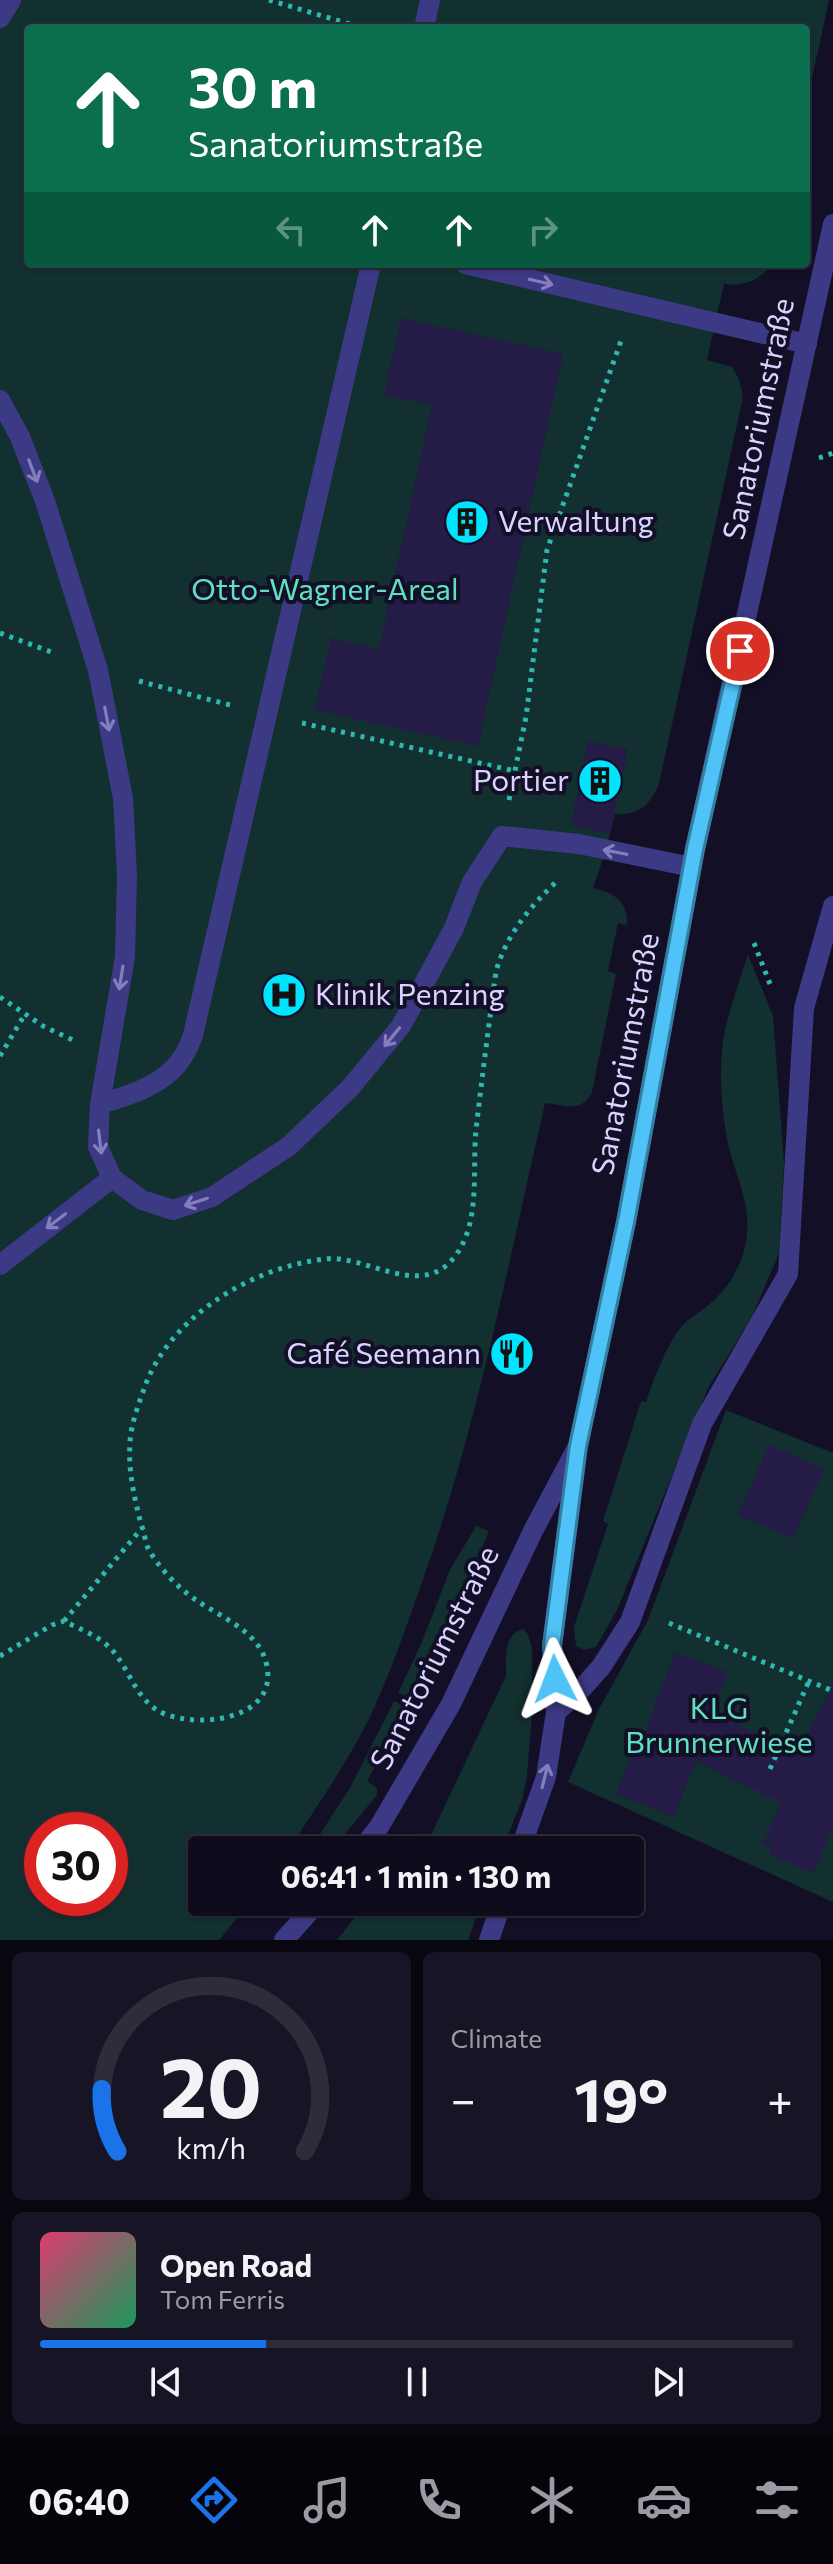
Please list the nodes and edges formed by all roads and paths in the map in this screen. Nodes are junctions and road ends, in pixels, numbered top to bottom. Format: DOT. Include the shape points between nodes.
graph roads {
  1 [pos="11,0"];
  2 [pos="269,0"];
  3 [pos="430,0"];
  4 [pos="0,18"];
  5 [pos="350,24"];
  6 [pos="425,24"];
  7 [pos="833,224"];
  8 [pos="370,268"];
  9 [pos="482,268"];
  10 [pos="635,303"];
  11 [pos="807,344"];
  12 [pos="0,400"];
  13 [pos="98,670"];
  14 [pos="267,715"];
  15 [pos="515,771"];
  16 [pos="502,836"];
  17 [pos="579,844"];
  18 [pos="692,867"];
  19 [pos="833,906"];
  20 [pos="754,943"];
  21 [pos="771,986"];
  22 [pos="0,997"];
  23 [pos="25,1014"];
  24 [pos="0,1056"];
  25 [pos="109,1057"];
  26 [pos="100,1104"];
  27 [pos="112,1178"];
  28 [pos="0,1265"];
  29 [pos="578,1446"];
  30 [pos="143,1528"];
  31 [pos="635,1609"];
  32 [pos="64,1621"];
  33 [pos="0,1656"];
  34 [pos="809,1681"];
  35 [pos="833,1691"];
  36 [pos="556,1712"];
  37 [pos="770,1769"];
  38 [pos="372,1836"];
  39 [pos="525,1836"];
  40 [pos="305,1916"];
  41 [pos="497,1916"];
  42 [pos="284,1940"];
  43 [pos="489,1940"];
  1 -- 4 [label="street"];
  2 -- 5 [label="path"];
  3 -- 6 [label="street"];
  7 -- 11 [label="street, Sanatoriumstraße"];
  8 -- 14 [label="street"];
  9 -- 10 [label="street, one-way"];
  10 -- 11 [label="street"];
  10 -- 15 [label="path" via="547,550"];
  11 -- 18 [label="street, Sanatoriumstraße"];
  12 -- 13 [label="street, one-way" via="45,501"];
  13 -- 14 [label="path"];
  13 -- 25 [label="street, one-way" via="123,798 127,875 125,957"];
  14 -- 15 [label="path"];
  14 -- 26 [label="street" via="193,1035 181,1060 160,1079"];
  15 -- 16 [label="path"];
  16 -- 17 [label="street"];
  16 -- 27 [label="street, one-way" via="472,882 454,928 401,1026 350,1088 289,1146 212,1197 173,1210 142,1200"];
  18 -- 17 [label="street, one-way"];
  17 -- 30 [label="path" via="559,879 510,935 496,971 476,1132 472,1215 455,1256 430,1276 328,1258 298,1264 226,1294 188,1323 147,1380 130,1439 130,1484"];
  18 -- 29 [label="street, Sanatoriumstraße"];
  19 -- 31 [label="street" via="804,1008 788,1274 702,1424"];
  20 -- 21 [label="path"];
  22 -- 23 [label="path"];
  23 -- 24 [label="path"];
  23 -- 25 [label="path"];
  25 -- 26 [label="street"];
  26 -- 27 [label="street, one-way" via="98,1147"];
  27 -- 28 [label="street, one-way"];
  29 -- 36 [label="street" via="552,1646"];
  29 -- 38 [label="street, Sanatoriumstraße" via="451,1704"];
  30 -- 32 [label="path"];
  30 -- 32 [label="path" via="148,1548 164,1571 193,1599 252,1638 266,1660 268,1681 256,1705 218,1719 163,1714 147,1702 113,1651"];
  31 -- 34 [label="path"];
  31 -- 36 [label="street" via="601,1667"];
  32 -- 33 [label="path"];
  34 -- 35 [label="path"];
  34 -- 37 [label="path"];
  39 -- 36 [label="street, one-way" via="546,1777"];
  40 -- 42 [label="street"];
  41 -- 43 [label="street"];
}
